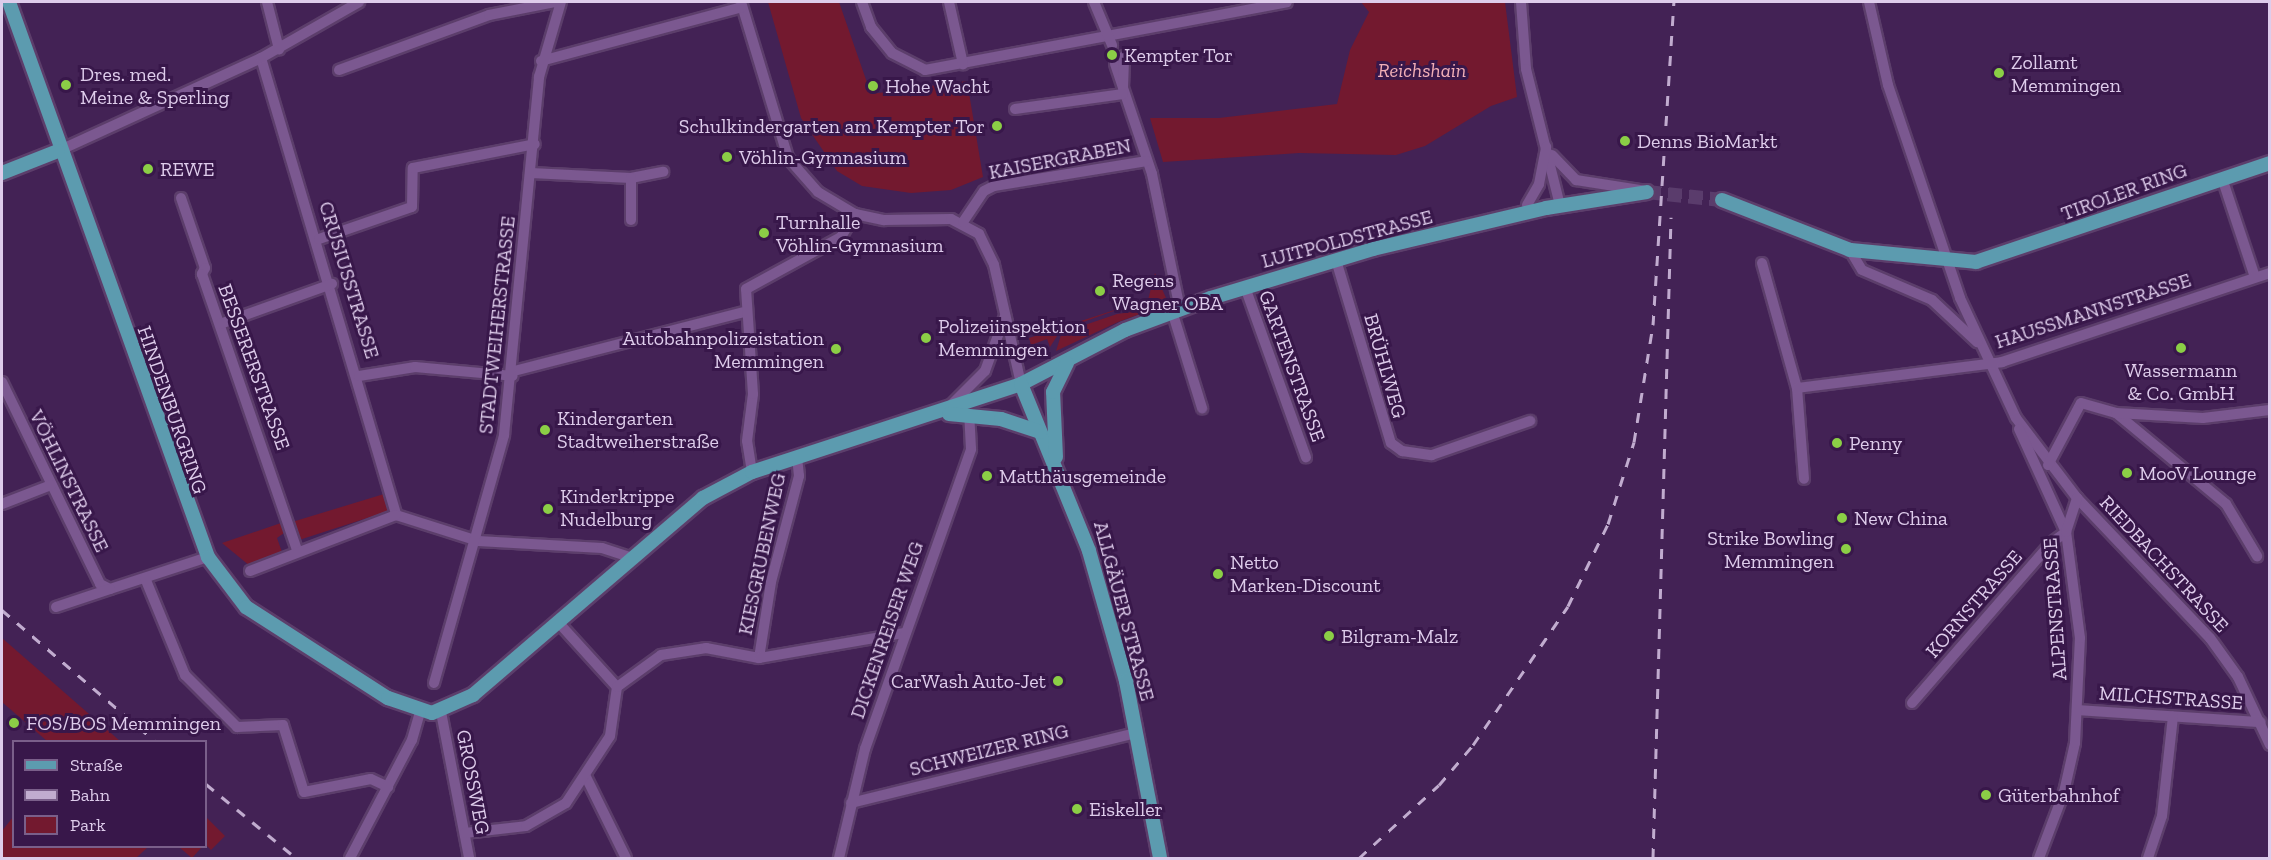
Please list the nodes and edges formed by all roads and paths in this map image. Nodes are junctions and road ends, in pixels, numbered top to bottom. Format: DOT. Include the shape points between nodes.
graph roads {
  1 [pos="9,2"];
  2 [pos="267,2"];
  3 [pos="359,2"];
  4 [pos="555,2"];
  5 [pos="561,2"];
  6 [pos="862,2"];
  7 [pos="949,2"];
  8 [pos="1094,2"];
  9 [pos="1287,2"];
  10 [pos="1521,2"];
  11 [pos="1869,2"];
  12 [pos="741,4"];
  13 [pos="1218,7"];
  14 [pos="1106,33"];
  15 [pos="279,48"];
  16 [pos="261,58"];
  17 [pos="541,61"];
  18 [pos="963,64"];
  19 [pos="1115,64"];
  20 [pos="339,70"];
  21 [pos="1123,93"];
  22 [pos="1015,108"];
  23 [pos="535,144"];
  24 [pos="1547,147"];
  25 [pos="58,151"];
  26 [pos="1147,161"];
  27 [pos="2270,163"];
  28 [pos="663,172"];
  29 [pos="2,173"];
  30 [pos="531,173"];
  31 [pos="631,178"];
  32 [pos="2222,178"];
  33 [pos="1647,192"];
  34 [pos="182,198"];
  35 [pos="1722,200"];
  36 [pos="1527,205"];
  37 [pos="1560,205"];
  38 [pos="855,214"];
  39 [pos="1509,217"];
  40 [pos="631,220"];
  41 [pos="963,222"];
  42 [pos="319,239"];
  43 [pos="1850,250"];
  44 [pos="1335,260"];
  45 [pos="1948,261"];
  46 [pos="1762,263"];
  47 [pos="2270,273"];
  48 [pos="2255,277"];
  49 [pos="332,284"];
  50 [pos="1245,287"];
  51 [pos="1176,310"];
  52 [pos="744,312"];
  53 [pos="1005,315"];
  54 [pos="220,324"];
  55 [pos="1980,345"];
  56 [pos="1068,362"];
  57 [pos="1988,363"];
  58 [pos="513,374"];
  59 [pos="359,376"];
  60 [pos="2,382"];
  61 [pos="1021,384"];
  62 [pos="1797,388"];
  63 [pos="1202,408"];
  64 [pos="2270,410"];
  65 [pos="2116,413"];
  66 [pos="941,414"];
  67 [pos="969,415"];
  68 [pos="2016,418"];
  69 [pos="1530,421"];
  70 [pos="1040,432"];
  71 [pos="1306,457"];
  72 [pos="796,458"];
  73 [pos="1056,463"];
  74 [pos="2048,465"];
  75 [pos="752,472"];
  76 [pos="1804,479"];
  77 [pos="51,485"];
  78 [pos="2077,498"];
  79 [pos="2,504"];
  80 [pos="396,515"];
  81 [pos="2066,532"];
  82 [pos="478,542"];
  83 [pos="297,550"];
  84 [pos="2257,556"];
  85 [pos="208,557"];
  86 [pos="630,557"];
  87 [pos="250,571"];
  88 [pos="145,578"];
  89 [pos="110,589"];
  90 [pos="56,607"];
  91 [pos="558,622"];
  92 [pos="904,633"];
  93 [pos="759,658"];
  94 [pos="434,683"];
  95 [pos="617,687"];
  96 [pos="1912,703"];
  97 [pos="2078,710"];
  98 [pos="420,712"];
  99 [pos="441,712"];
  100 [pos="2173,717"];
  101 [pos="2261,722"];
  102 [pos="1136,733"];
  103 [pos="2270,745"];
  104 [pos="586,777"];
  105 [pos="388,787"];
  106 [pos="851,804"];
  107 [pos="465,833"];
  108 [pos="350,858"];
  109 [pos="469,858"];
  110 [pos="626,858"];
  111 [pos="839,858"];
  112 [pos="1160,858"];
  113 [pos="2039,858"];
  114 [pos="2148,858"];
  1 -- 25 [label="main road, HINDENBURGRING"];
  2 -- 15 [label="street"];
  3 -- 15 [label="street"];
  4 -- 20 [label="street" via="489,15"];
  5 -- 17 [label="street, STADTWEIHERSTRASSE"];
  6 -- 18 [label="street" via="871,27 901,62 925,70"];
  7 -- 18 [label="street"];
  8 -- 14 [label="street"];
  9 -- 13 [label="street"];
  10 -- 24 [label="street" via="1526,69"];
  11 -- 45 [label="street, RIEDBACHSTRASSE" via="1882,64"];
  12 -- 17 [label="street"];
  12 -- 38 [label="street" via="788,158 818,192"];
  13 -- 14 [label="street"];
  14 -- 18 [label="street"];
  14 -- 21 [label="street" via="1119,50"];
  15 -- 16 [label="street"];
  16 -- 25 [label="street"];
  16 -- 42 [label="street, CRUSIUSSTRASSE"];
  17 -- 23 [label="street, STADTWEIHERSTRASSE"];
  19 -- 21 [label="street"];
  21 -- 22 [label="street"];
  21 -- 26 [label="street"];
  23 -- 30 [label="street, STADTWEIHERSTRASSE"];
  23 -- 42 [label="street" via="413,168 412,207"];
  24 -- 33 [label="street" via="1576,180"];
  24 -- 36 [label="street" via="1539,184"];
  24 -- 37 [label="street"];
  25 -- 29 [label="main road"];
  25 -- 85 [label="main road, HINDENBURGRING"];
  26 -- 41 [label="street, KAISERGRABEN" via="994,186 984,190"];
  26 -- 51 [label="street"];
  27 -- 32 [label="main road, TIROLER RING"];
  28 -- 31 [label="street"];
  30 -- 31 [label="street"];
  30 -- 58 [label="street, STADTWEIHERSTRASSE"];
  31 -- 40 [label="street"];
  32 -- 45 [label="main road, TIROLER RING" via="1993,258"];
  32 -- 48 [label="street"];
  33 -- 37 [label="main road, LUITPOLDSTRASSE"];
  34 -- 54 [label="street, BESSERERSTRASSE"];
  35 -- 43 [label="main road"];
  36 -- 39 [label="main road"];
  37 -- 39 [label="main road, LUITPOLDSTRASSE"];
  38 -- 41 [label="street"];
  38 -- 52 [label="street" via="841,237 749,285"];
  39 -- 44 [label="main road, LUITPOLDSTRASSE"];
  41 -- 53 [label="street" via="988,249"];
  42 -- 49 [label="street, CRUSIUSSTRASSE"];
  43 -- 45 [label="main road, TIROLER RING"];
  43 -- 55 [label="street" via="1862,270 1932,300"];
  44 -- 50 [label="main road, LUITPOLDSTRASSE"];
  44 -- 69 [label="street, BRÜHLWEG" via="1391,442 1402,451 1432,455"];
  45 -- 55 [label="street, RIEDBACHSTRASSE"];
  46 -- 62 [label="street"];
  47 -- 48 [label="street, HAUSSMANNSTRASSE"];
  48 -- 57 [label="street, HAUSSMANNSTRASSE"];
  49 -- 54 [label="street"];
  49 -- 59 [label="street, CRUSIUSSTRASSE"];
  50 -- 51 [label="main road, LUITPOLDSTRASSE"];
  50 -- 71 [label="street, GARTENSTRASSE"];
  51 -- 56 [label="main road, LUITPOLDSTRASSE"];
  51 -- 63 [label="street"];
  52 -- 58 [label="street"];
  52 -- 75 [label="street" via="752,361 747,441"];
  53 -- 61 [label="street"];
  53 -- 66 [label="street" via="979,381"];
  54 -- 83 [label="street, BESSERERSTRASSE"];
  55 -- 57 [label="street, RIEDBACHSTRASSE"];
  56 -- 61 [label="main road, LUITPOLDSTRASSE"];
  56 -- 73 [label="main road" via="1053,392"];
  57 -- 62 [label="street, HAUSSMANNSTRASSE"];
  57 -- 68 [label="street, RIEDBACHSTRASSE"];
  58 -- 59 [label="street" via="422,368"];
  58 -- 82 [label="street, STADTWEIHERSTRASSE"];
  59 -- 80 [label="street, CRUSIUSSTRASSE"];
  60 -- 77 [label="street, VÖHLINSTRASSE"];
  61 -- 66 [label="main road, LUITPOLDSTRASSE"];
  61 -- 70 [label="main road, ALLGÄUER STRASSE"];
  62 -- 76 [label="street"];
  64 -- 65 [label="street" via="2226,419"];
  65 -- 74 [label="street" via="2078,405"];
  65 -- 84 [label="street" via="2226,504"];
  66 -- 67 [label="main road"];
  66 -- 72 [label="main road, LUITPOLDSTRASSE"];
  67 -- 70 [label="main road"];
  67 -- 92 [label="street, DICKENREISER WEG" via="971,449"];
  68 -- 74 [label="street, RIEDBACHSTRASSE"];
  68 -- 81 [label="street, RIEDBACHSTRASSE"];
  70 -- 73 [label="main road, ALLGÄUER STRASSE"];
  72 -- 75 [label="main road, LUITPOLDSTRASSE"];
  72 -- 93 [label="street, KIESGRUBENWEG" via="799,476 771,582"];
  73 -- 102 [label="main road, ALLGÄUER STRASSE" via="1089,551"];
  74 -- 78 [label="street, RIEDBACHSTRASSE"];
  75 -- 86 [label="main road, LUITPOLDSTRASSE" via="703,498"];
  77 -- 79 [label="street"];
  77 -- 89 [label="street, VÖHLINSTRASSE" via="94,574"];
  78 -- 81 [label="street, ALPENSTRASSE"];
  78 -- 101 [label="street, RIEDBACHSTRASSE" via="2210,638"];
  80 -- 82 [label="street"];
  80 -- 83 [label="street"];
  81 -- 96 [label="street, KORNSTRASSE" via="2051,543"];
  81 -- 97 [label="street, ALPENSTRASSE" via="2080,638"];
  82 -- 86 [label="street" via="602,548"];
  82 -- 94 [label="street, STADTWEIHERSTRASSE"];
  83 -- 87 [label="street"];
  85 -- 88 [label="street"];
  85 -- 98 [label="main road, HINDENBURGRING" via="246,607 388,698"];
  86 -- 91 [label="main road, LUITPOLDSTRASSE"];
  88 -- 89 [label="street"];
  88 -- 105 [label="street" via="185,675 237,727 283,725 304,792 371,779"];
  89 -- 90 [label="street"];
  91 -- 95 [label="street"];
  91 -- 99 [label="main road, LUITPOLDSTRASSE" via="473,695"];
  92 -- 93 [label="street"];
  92 -- 106 [label="street, DICKENREISER WEG"];
  93 -- 95 [label="street" via="682,648 661,655"];
  95 -- 104 [label="street" via="610,736"];
  97 -- 100 [label="street, MILCHSTRASSE"];
  97 -- 113 [label="street, ALPENSTRASSE" via="2064,792"];
  98 -- 99 [label="main road, HINDENBURGRING"];
  98 -- 105 [label="street"];
  99 -- 107 [label="street, GROSSWEG"];
  100 -- 101 [label="street, MILCHSTRASSE"];
  100 -- 114 [label="street" via="2162,816"];
  101 -- 103 [label="street, RIEDBACHSTRASSE"];
  102 -- 106 [label="street, SCHWEIZER RING"];
  102 -- 112 [label="main road, ALLGÄUER STRASSE"];
  104 -- 107 [label="street" via="549,816 507,831"];
  104 -- 110 [label="street"];
  105 -- 108 [label="street"];
  106 -- 111 [label="street, DICKENREISER WEG"];
  107 -- 109 [label="street, GROSSWEG"];
}
